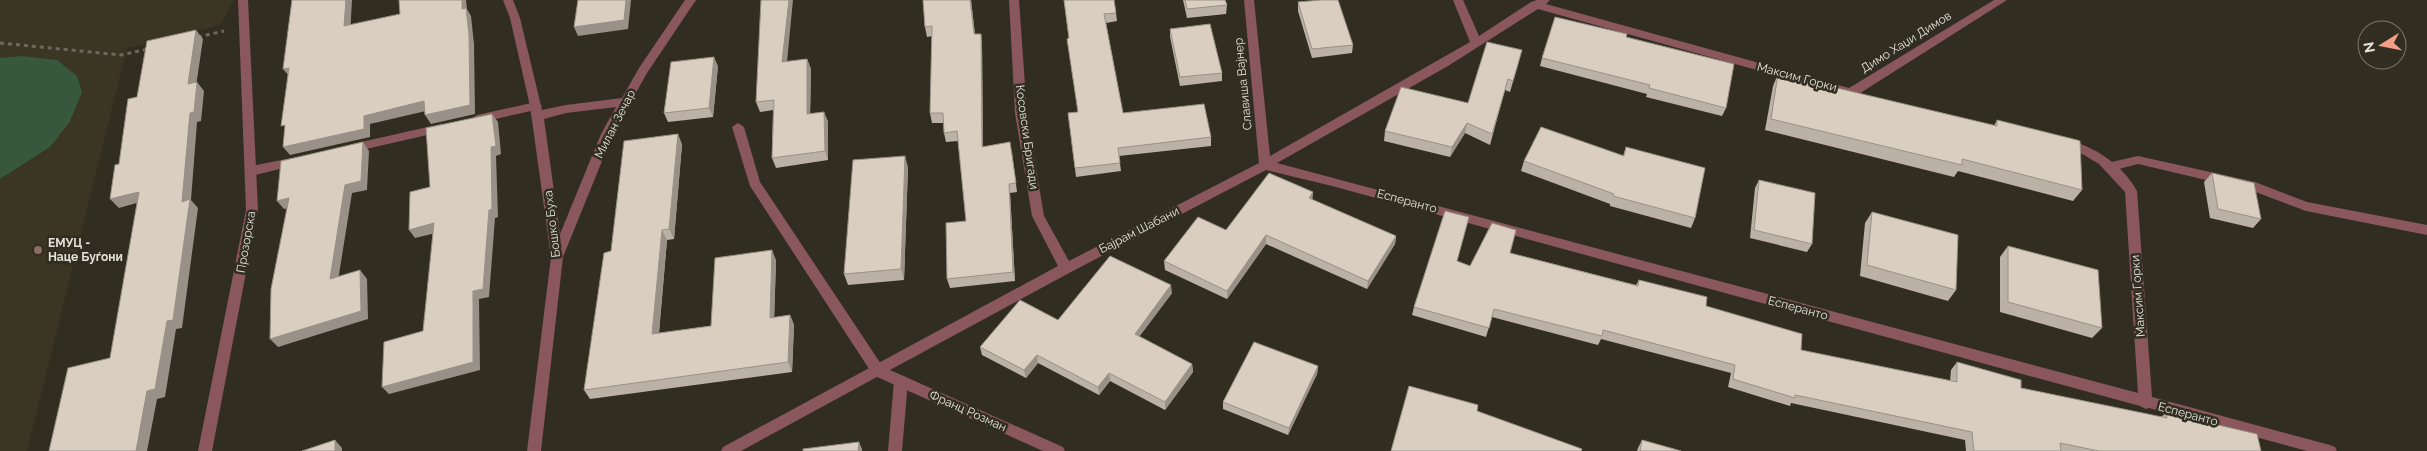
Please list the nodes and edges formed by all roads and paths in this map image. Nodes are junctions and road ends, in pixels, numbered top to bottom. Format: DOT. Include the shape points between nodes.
graph roads {
  1 [pos="243,0"];
  2 [pos="508,0"];
  3 [pos="691,0"];
  4 [pos="1014,0"];
  5 [pos="1249,0"];
  6 [pos="1458,0"];
  7 [pos="2002,0"];
  8 [pos="1540,3"];
  9 [pos="244,27"];
  10 [pos="197,38"];
  11 [pos="0,43"];
  12 [pos="1476,43"];
  13 [pos="150,48"];
  14 [pos="1851,92"];
  15 [pos="1870,97"];
  16 [pos="626,102"];
  17 [pos="537,111"];
  18 [pos="469,121"];
  19 [pos="450,125"];
  20 [pos="738,127"];
  21 [pos="2055,140"];
  22 [pos="336,152"];
  23 [pos="308,158"];
  24 [pos="1265,165"];
  25 [pos="2111,166"];
  26 [pos="251,171"];
  27 [pos="2427,230"];
  28 [pos="557,257"];
  29 [pos="1066,268"];
  30 [pos="878,372"];
  31 [pos="901,381"];
  32 [pos="2146,402"];
  33 [pos="205,451"];
  34 [pos="534,451"];
  35 [pos="728,451"];
  36 [pos="895,451"];
  37 [pos="1058,451"];
  38 [pos="2330,451"];
  1 -- 9 [label="street, Прозорска"];
  2 -- 17 [label="street, Бошко Буха"];
  3 -- 16 [label="street, Милан Зечар"];
  4 -- 29 [label="street, Косовски Бригади" via="1021,113 1038,216"];
  5 -- 24 [label="street, Славиша Вајнер"];
  6 -- 12 [label="street"];
  7 -- 14 [label="street, Димо Хаџи Димов"];
  8 -- 12 [label="street, Бајрам Шабани"];
  8 -- 14 [label="street, Максим Горки"];
  9 -- 10 [label="path"];
  9 -- 26 [label="street, Прозорска"];
  11 -- 13 [label="path" via="121,55"];
  12 -- 24 [label="street, Бајрам Шабани"];
  14 -- 15 [label="street, Максим Горки"];
  16 -- 17 [label="street"];
  16 -- 28 [label="street, Милан Зечар" via="607,134"];
  17 -- 18 [label="street"];
  17 -- 28 [label="street, Бошко Буха"];
  19 -- 22 [label="street"];
  20 -- 30 [label="street" via="754,183"];
  21 -- 25 [label="street, Максим Горки" via="2084,149"];
  23 -- 26 [label="street"];
  24 -- 29 [label="street, Бајрам Шабани"];
  24 -- 32 [label="street, Есперанто" via="1342,183"];
  25 -- 27 [label="street" via="2138,160 2255,188 2306,206"];
  25 -- 32 [label="street, Максим Горки" via="2131,191"];
  26 -- 33 [label="street, Прозорска" via="252,210"];
  28 -- 34 [label="street, Бошко Буха"];
  29 -- 30 [label="street, Бајрам Шабани"];
  30 -- 31 [label="street, Франц Розман"];
  30 -- 35 [label="street, Бајрам Шабани"];
  31 -- 36 [label="street"];
  31 -- 37 [label="street, Франц Розман"];
  32 -- 38 [label="street, Есперанто"];
}
